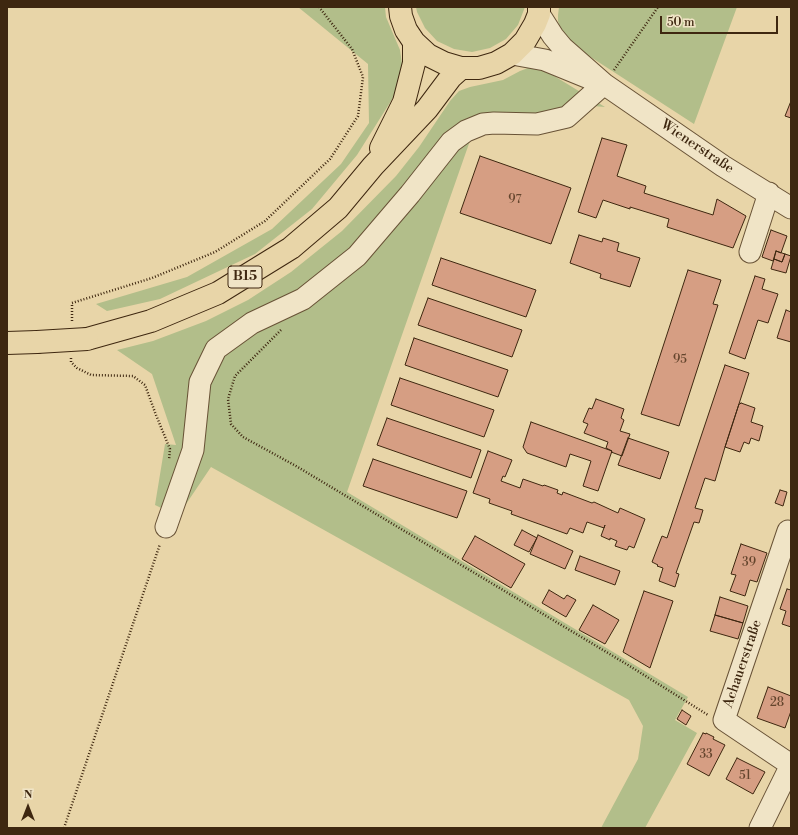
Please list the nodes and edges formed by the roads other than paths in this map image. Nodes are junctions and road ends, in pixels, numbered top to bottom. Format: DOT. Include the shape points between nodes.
graph roads {
  1 [pos="400,7"];
  2 [pos="539,11"];
  3 [pos="414,42"];
  4 [pos="512,54"];
  5 [pos="461,68"];
  6 [pos="604,84"];
  7 [pos="373,166"];
  8 [pos="769,193"];
  9 [pos="791,208"];
  10 [pos="750,252"];
  11 [pos="7,343"];
  12 [pos="166,527"];
  13 [pos="788,531"];
  14 [pos="791,765"];
  15 [pos="760,828"];
  1 -- 3 [label="main road, B15" via="406,30"];
  2 -- 4 [label="main road, B15" via="525,41"];
  2 -- 6 [label="street, Wienerstraße" via="563,48"];
  3 -- 5 [label="main road, B15" via="428,55"];
  3 -- 7 [label="main road, B15" via="414,63 404,102"];
  4 -- 5 [label="main road, B15" via="479,68"];
  4 -- 6 [label="street, Wienerstraße" via="545,60"];
  5 -- 7 [label="main road, B15" via="451,76 427,109"];
  6 -- 8 [label="street, Wienerstraße" via="724,166"];
  6 -- 12 [label="street" via="567,117 537,124 483,124 466,131 451,142 357,256 303,298 252,323 216,349 200,382 194,450"];
  7 -- 11 [label="main road, B15, bridge" via="338,208 292,248 218,293 151,321 79,332 37,342"];
  8 -- 9 [label="street, Wienerstraße"];
  8 -- 10 [label="street"];
  13 -- 14 [label="street, Achauerstraße" via="724,720"];
  14 -- 15 [label="street"];
}
